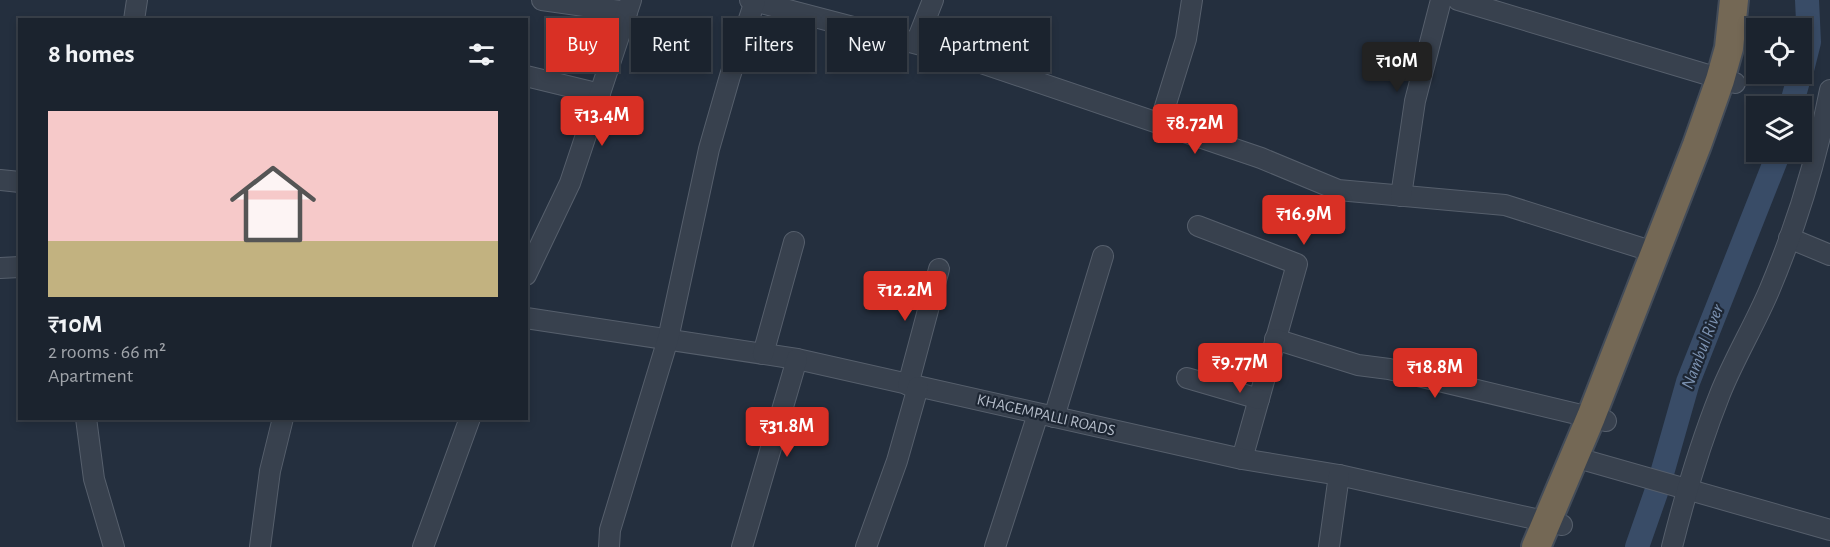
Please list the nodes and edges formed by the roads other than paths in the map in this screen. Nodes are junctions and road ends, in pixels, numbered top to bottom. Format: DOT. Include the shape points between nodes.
graph roads {
  1 [pos="137,0"];
  2 [pos="542,0"];
  3 [pos="933,0"];
  4 [pos="1192,0"];
  5 [pos="1441,0"];
  6 [pos="1458,0"];
  7 [pos="1734,0"];
  8 [pos="1750,0"];
  9 [pos="752,1"];
  10 [pos="788,5"];
  11 [pos="629,6"];
  12 [pos="134,18"];
  13 [pos="916,43"];
  14 [pos="528,76"];
  15 [pos="1728,82"];
  16 [pos="1830,90"];
  17 [pos="600,94"];
  18 [pos="1160,123"];
  19 [pos="0,180"];
  20 [pos="18,182"];
  21 [pos="1401,196"];
  22 [pos="1198,226"];
  23 [pos="1789,238"];
  24 [pos="794,242"];
  25 [pos="533,245"];
  26 [pos="1654,252"];
  27 [pos="1830,255"];
  28 [pos="1103,256"];
  29 [pos="528,266"];
  30 [pos="18,267"];
  31 [pos="0,268"];
  32 [pos="939,269"];
  33 [pos="528,318"];
  34 [pos="667,339"];
  35 [pos="1275,339"];
  36 [pos="762,354"];
  37 [pos="797,359"];
  38 [pos="1187,378"];
  39 [pos="913,386"];
  40 [pos="1259,399"];
  41 [pos="1046,415"];
  42 [pos="1598,419"];
  43 [pos="86,420"];
  44 [pos="283,420"];
  45 [pos="469,420"];
  46 [pos="1242,459"];
  47 [pos="1581,460"];
  48 [pos="1339,475"];
  49 [pos="1687,488"];
  50 [pos="1554,530"];
  51 [pos="1830,530"];
  52 [pos="114,547"];
  53 [pos="260,547"];
  54 [pos="423,547"];
  55 [pos="609,547"];
  56 [pos="742,547"];
  57 [pos="866,547"];
  58 [pos="995,547"];
  59 [pos="1329,547"];
  60 [pos="1536,547"];
  61 [pos="1672,547"];
  1 -- 12 [label="street"];
  2 -- 11 [label="street"];
  3 -- 13 [label="street"];
  4 -- 18 [label="street" via="1186,39"];
  5 -- 21 [label="street" via="1413,110"];
  6 -- 15 [label="street"];
  7 -- 15 [label="highway"];
  8 -- 15 [label="highway" via="1746,37"];
  9 -- 10 [label="street"];
  9 -- 34 [label="street" via="709,149"];
  10 -- 13 [label="street"];
  11 -- 17 [label="street"];
  13 -- 18 [label="street"];
  14 -- 17 [label="street"];
  15 -- 26 [label="highway"];
  15 -- 42 [label="highway" via="1708,160"];
  16 -- 23 [label="street" via="1821,137"];
  17 -- 25 [label="street" via="570,183"];
  18 -- 21 [label="street" via="1338,190"];
  19 -- 20 [label="street"];
  21 -- 26 [label="street" via="1505,205"];
  22 -- 35 [label="street" via="1297,264"];
  23 -- 27 [label="street"];
  23 -- 49 [label="street" via="1720,393"];
  24 -- 36 [label="street"];
  25 -- 29 [label="street"];
  26 -- 42 [label="highway"];
  28 -- 41 [label="street"];
  30 -- 31 [label="street"];
  32 -- 39 [label="street"];
  33 -- 34 [label="street, KHAGEMPALLI ROADS"];
  34 -- 36 [label="street, KHAGEMPALLI ROADS"];
  34 -- 55 [label="street" via="610,530"];
  35 -- 40 [label="street"];
  35 -- 42 [label="street" via="1358,365"];
  36 -- 37 [label="street, KHAGEMPALLI ROADS"];
  37 -- 39 [label="street, KHAGEMPALLI ROADS"];
  37 -- 56 [label="street"];
  38 -- 40 [label="street"];
  39 -- 41 [label="street, KHAGEMPALLI ROADS"];
  39 -- 57 [label="street" via="897,461"];
  40 -- 46 [label="street"];
  41 -- 46 [label="street, KHAGEMPALLI ROADS"];
  41 -- 58 [label="street"];
  42 -- 47 [label="highway"];
  43 -- 52 [label="street" via="94,479"];
  44 -- 53 [label="street" via="270,471"];
  45 -- 54 [label="street"];
  46 -- 48 [label="street, KHAGEMPALLI ROADS"];
  47 -- 49 [label="street"];
  47 -- 50 [label="highway"];
  48 -- 50 [label="street, KHAGEMPALLI ROADS"];
  48 -- 59 [label="street"];
  49 -- 51 [label="street"];
  49 -- 61 [label="street"];
  50 -- 60 [label="highway"];
}
